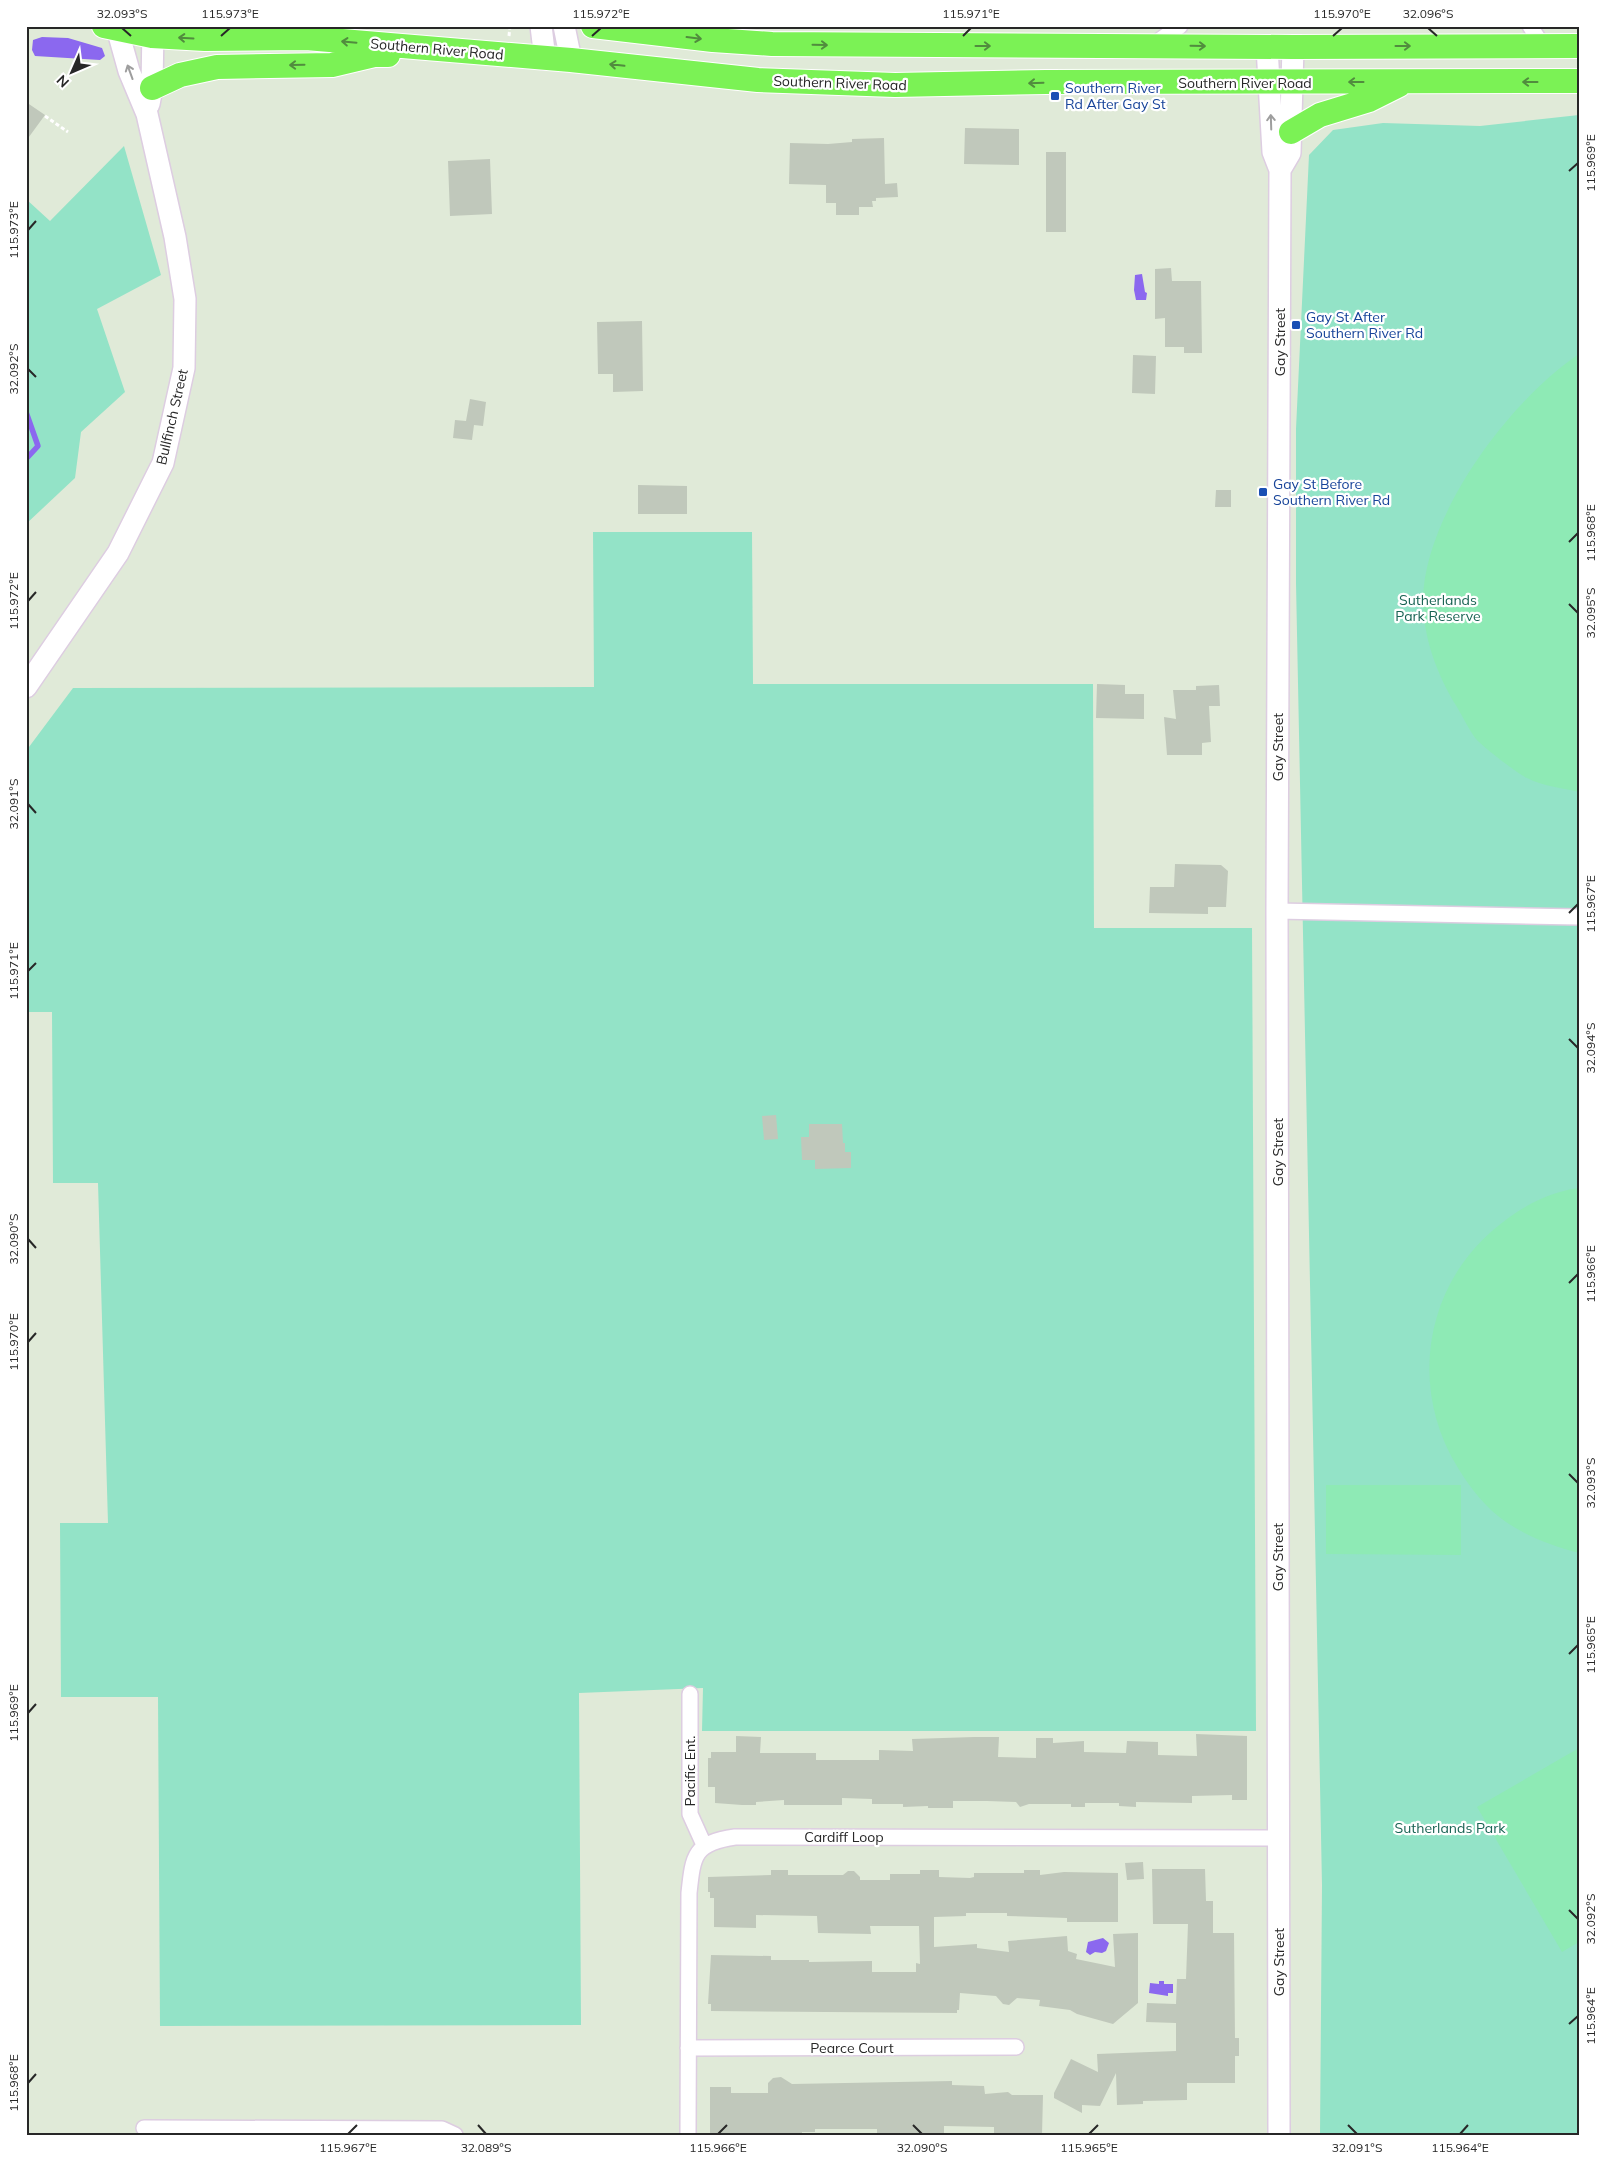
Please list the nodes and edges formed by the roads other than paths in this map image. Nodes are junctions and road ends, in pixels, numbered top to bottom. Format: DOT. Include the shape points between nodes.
graph roads {
  1 [pos="541,26"];
  2 [pos="564,26"];
  3 [pos="593,26"];
  4 [pos="1180,26"];
  5 [pos="1530,26"];
  6 [pos="111,27"];
  7 [pos="149,29"];
  8 [pos="1153,45"];
  9 [pos="1267,46"];
  10 [pos="1542,46"];
  11 [pos="1579,46"];
  12 [pos="1293,47"];
  13 [pos="484,54"];
  14 [pos="545,59"];
  15 [pos="571,60"];
  16 [pos="1579,81"];
  17 [pos="1269,82"];
  18 [pos="1293,82"];
  19 [pos="1405,82"];
  20 [pos="152,88"];
  21 [pos="147,114"];
  22 [pos="1291,132"];
  23 [pos="1280,170"];
  24 [pos="26,687"];
  25 [pos="1277,911"];
  26 [pos="1579,918"];
  27 [pos="690,1694"];
  28 [pos="1279,1838"];
  29 [pos="704,1845"];
  30 [pos="1016,2047"];
  31 [pos="688,2048"];
  32 [pos="144,2128"];
  33 [pos="259,2132"];
  34 [pos="455,2135"];
  35 [pos="688,2135"];
  36 [pos="1279,2135"];
  1 -- 14 [label="main road"];
  2 -- 15 [label="main road"];
  3 -- 8 [label="main road, one-way" via="772,44"];
  4 -- 8 [label="street"];
  5 -- 10 [label="street"];
  6 -- 7 [label="main road, Southern River Road"];
  21 -- 6 [label="main road, Bullfinch Street, one-way"];
  13 -- 7 [label="main road, Southern River Road, one-way" via="306,38 205,39"];
  7 -- 20 [label="main road, Bullfinch Street"];
  8 -- 9 [label="main road, one-way"];
  9 -- 12 [label="main road"];
  9 -- 17 [label="main road, Gay Street"];
  10 -- 11 [label="main road"];
  12 -- 10 [label="main road, one-way"];
  12 -- 18 [label="main road, Gay Street"];
  13 -- 14 [label="main road, Southern River Road"];
  13 -- 20 [label="main road, one-way" via="374,55 332,64 217,67 180,75"];
  14 -- 15 [label="main road, Southern River Road"];
  17 -- 15 [label="main road, Southern River Road, one-way" via="895,85 758,80"];
  16 -- 19 [label="main road, Southern River Road, one-way"];
  17 -- 18 [label="main road, Southern River Road"];
  23 -- 17 [label="main road, Gay Street, one-way" via="1273,152"];
  19 -- 18 [label="main road, Southern River Road, one-way"];
  18 -- 22 [label="main road, Gay Street"];
  19 -- 22 [label="main road" via="1369,100 1320,114"];
  20 -- 21 [label="main road, Bullfinch Street"];
  21 -- 24 [label="main road, Bullfinch Street" via="175,237 185,299 184,368 163,463 118,552"];
  22 -- 23 [label="main road, Gay Street" via="1290,153"];
  23 -- 25 [label="main road, Gay Street"];
  25 -- 26 [label="street"];
  25 -- 28 [label="main road, Gay Street"];
  27 -- 29 [label="street, Pacific Ent." via="690,1814"];
  28 -- 29 [label="street, Cardiff Loop" via="735,1837"];
  28 -- 36 [label="main road, Gay Street"];
  29 -- 31 [label="street" via="692,1863 689,1893"];
  30 -- 31 [label="street, Pearce Court"];
  31 -- 35 [label="street"];
  32 -- 33 [label="street"];
  33 -- 34 [label="street" via="442,2129"];
}
